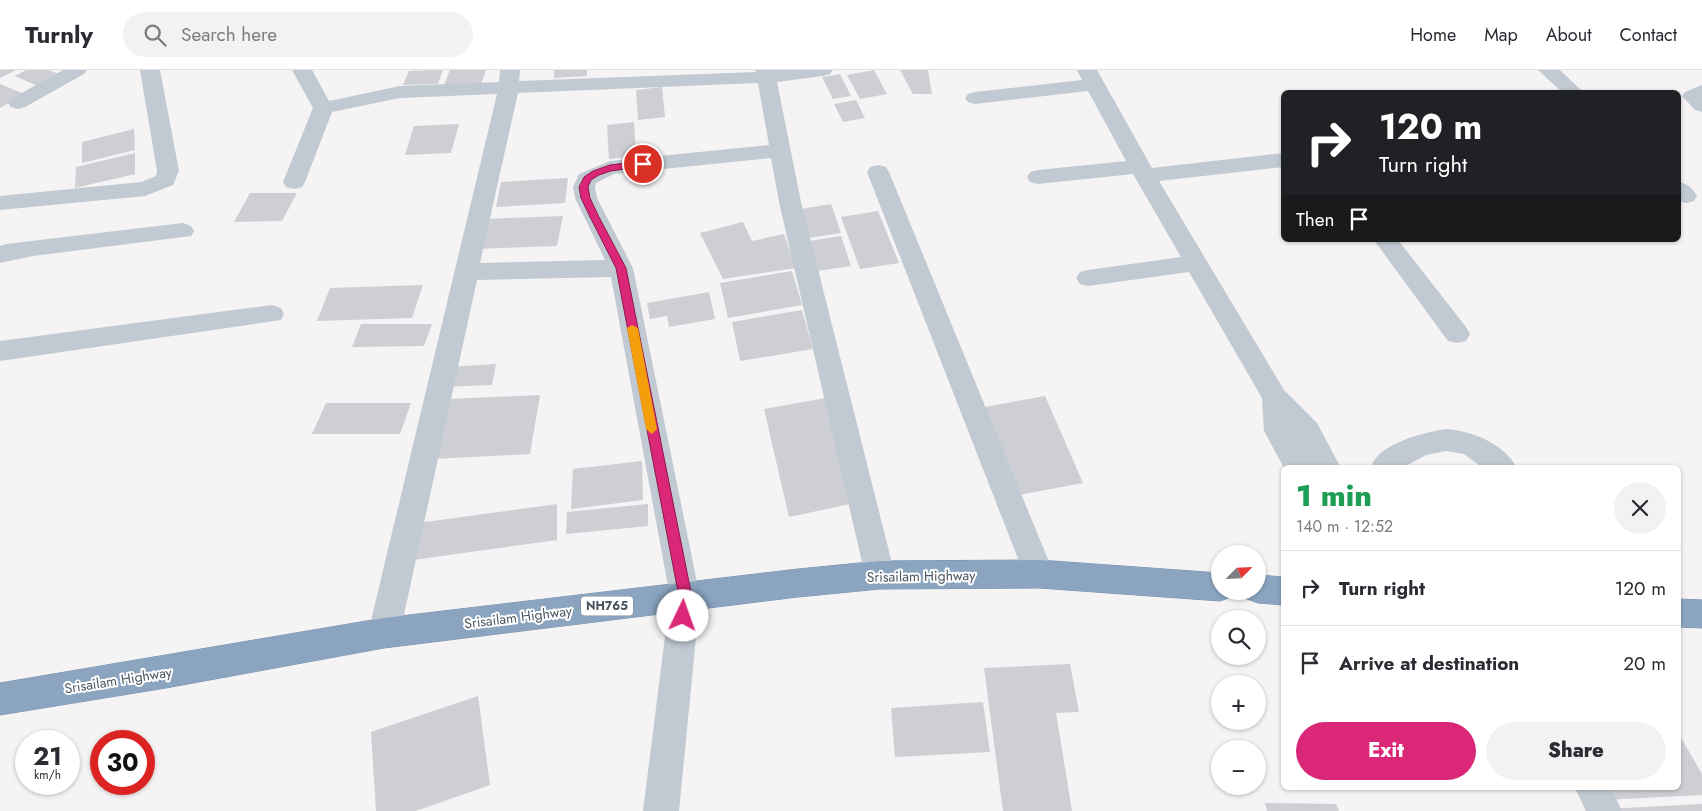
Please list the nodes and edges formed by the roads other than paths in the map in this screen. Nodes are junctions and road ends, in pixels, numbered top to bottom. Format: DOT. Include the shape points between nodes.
graph roads {
  1 [pos="77,70"];
  2 [pos="150,70"];
  3 [pos="302,70"];
  4 [pos="405,70"];
  5 [pos="823,70"];
  6 [pos="1548,70"];
  7 [pos="766,73"];
  8 [pos="1092,77"];
  9 [pos="510,78"];
  10 [pos="1571,90"];
  11 [pos="1702,91"];
  12 [pos="400,92"];
  13 [pos="975,98"];
  14 [pos="18,102"];
  15 [pos="1702,106"];
  16 [pos="323,108"];
  17 [pos="780,150"];
  18 [pos="1281,160"];
  19 [pos="1142,171"];
  20 [pos="878,172"];
  21 [pos="1038,177"];
  22 [pos="294,182"];
  23 [pos="0,203"];
  24 [pos="183,231"];
  25 [pos="1388,242"];
  26 [pos="0,255"];
  27 [pos="1196,263"];
  28 [pos="621,268"];
  29 [pos="467,272"];
  30 [pos="1088,278"];
  31 [pos="272,314"];
  32 [pos="1457,334"];
  33 [pos="0,351"];
  34 [pos="1275,397"];
  35 [pos="1296,465"];
  36 [pos="1325,465"];
  37 [pos="1386,465"];
  38 [pos="1500,465"];
  39 [pos="1040,574"];
  40 [pos="880,575"];
  41 [pos="1211,586"];
  42 [pos="1266,590"];
  43 [pos="1281,591"];
  44 [pos="685,597"];
  45 [pos="1681,613"];
  46 [pos="1702,614"];
  47 [pos="384,633"];
  48 [pos="0,699"];
  49 [pos="1594,790"];
  50 [pos="661,811"];
  51 [pos="1604,811"];
  1 -- 14 [label="street"];
  2 -- 23 [label="street" via="168,171 165,180 145,189"];
  3 -- 16 [label="street"];
  4 -- 12 [label="street"];
  5 -- 7 [label="street"];
  6 -- 10 [label="street"];
  7 -- 9 [label="street"];
  7 -- 17 [label="street"];
  8 -- 13 [label="street"];
  8 -- 19 [label="street"];
  9 -- 12 [label="street"];
  9 -- 29 [label="street"];
  11 -- 15 [label="street" via="1692,96"];
  12 -- 16 [label="street"];
  16 -- 22 [label="street"];
  17 -- 28 [label="street" via="616,167 587,179 584,187 586,198"];
  17 -- 40 [label="street"];
  18 -- 19 [label="street"];
  19 -- 21 [label="street"];
  19 -- 27 [label="street"];
  20 -- 39 [label="street"];
  24 -- 26 [label="street"];
  25 -- 32 [label="street"];
  27 -- 30 [label="street"];
  27 -- 34 [label="street"];
  28 -- 29 [label="street"];
  28 -- 44 [label="street"];
  29 -- 47 [label="street"];
  31 -- 33 [label="street"];
  34 -- 35 [label="street" via="1278,431"];
  34 -- 36 [label="street" via="1307,431"];
  37 -- 38 [label="street" via="1409,450 1431,441 1449,439 1474,446"];
  39 -- 40 [label="highway, Srisailam Highway / NH765"];
  39 -- 41 [label="highway, Srisailam Highway / NH765"];
  40 -- 44 [label="highway, Srisailam Highway / NH765"];
  42 -- 43 [label="highway"];
  44 -- 47 [label="highway, Srisailam Highway / NH765"];
  44 -- 50 [label="street"];
  45 -- 46 [label="highway"];
  47 -- 48 [label="highway, Srisailam Highway / NH765"];
  49 -- 51 [label="street"];
}
